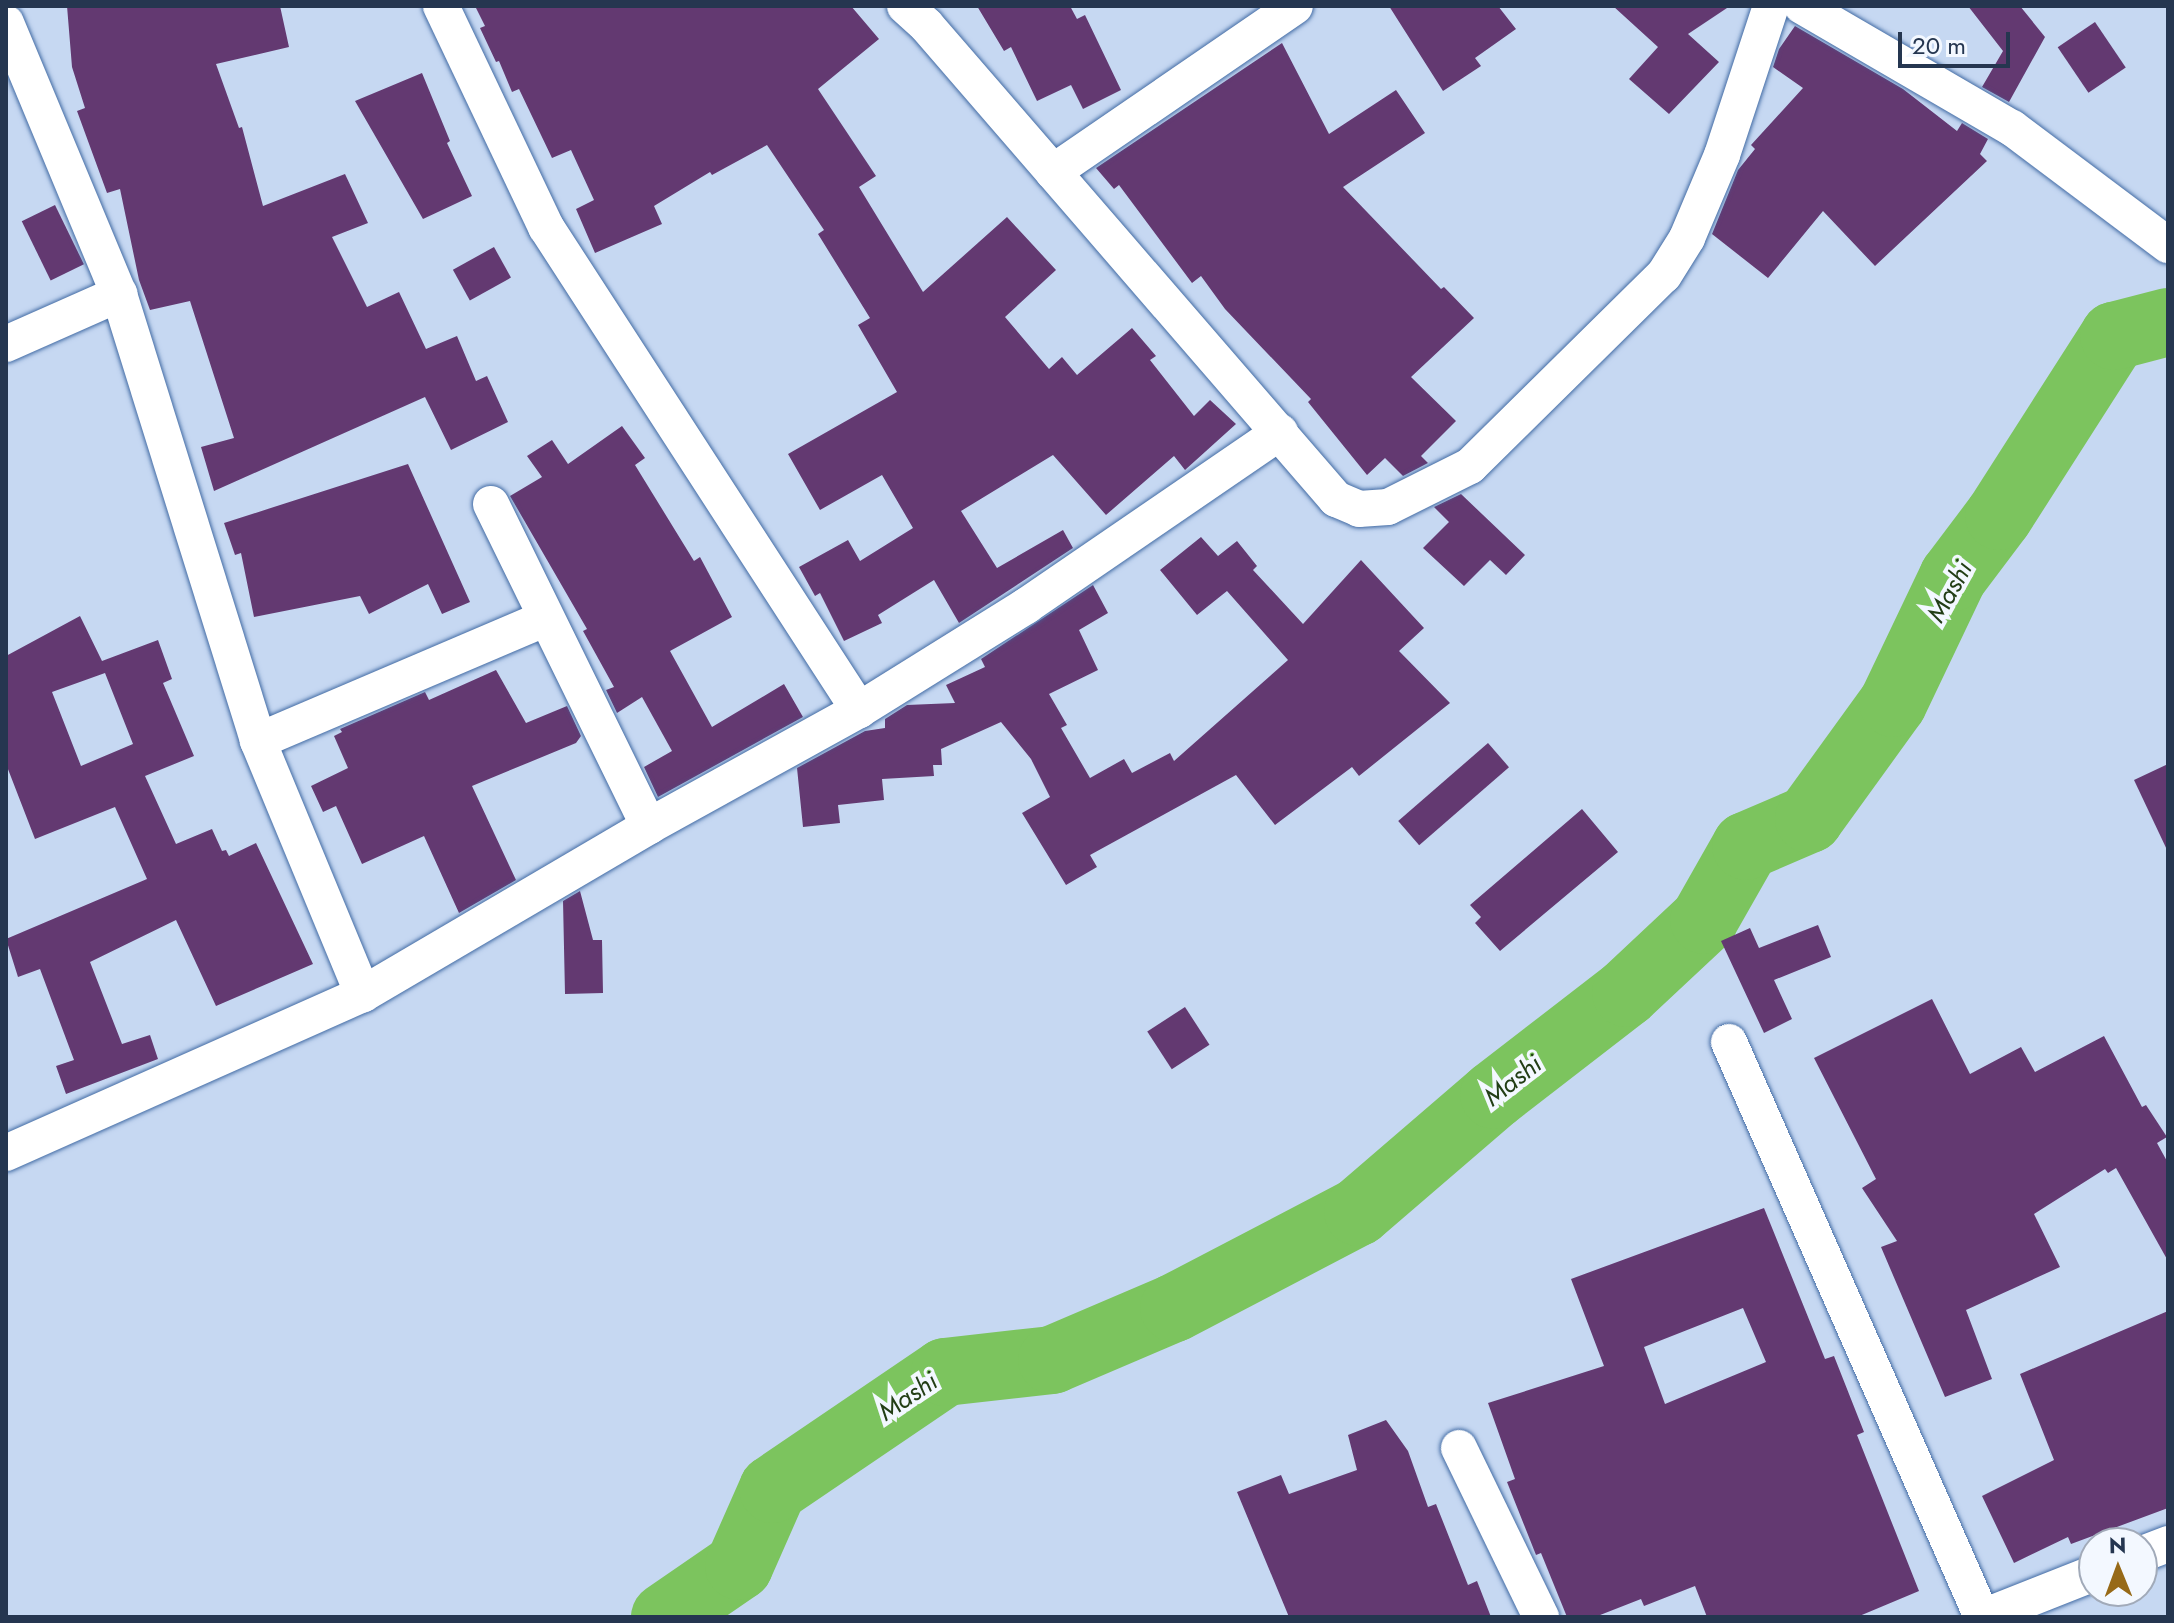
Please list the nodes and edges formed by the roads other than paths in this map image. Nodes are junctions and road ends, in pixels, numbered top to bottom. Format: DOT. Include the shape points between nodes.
graph roads {
  1 [pos="441,6"];
  2 [pos="905,6"];
  3 [pos="1295,6"];
  4 [pos="1771,6"];
  5 [pos="1802,6"];
  6 [pos="6,23"];
  7 [pos="1053,172"];
  8 [pos="2167,244"];
  9 [pos="119,294"];
  10 [pos="6,344"];
  11 [pos="1280,432"];
  12 [pos="491,504"];
  13 [pos="546,618"];
  14 [pos="859,710"];
  15 [pos="258,741"];
  16 [pos="649,826"];
  17 [pos="363,994"];
  18 [pos="1729,1042"];
  19 [pos="6,1153"];
  20 [pos="1459,1448"];
  21 [pos="2078,1579"];
  22 [pos="1541,1617"];
  23 [pos="1983,1617"];
  1 -- 14 [label="street" via="546,227"];
  2 -- 7 [label="street"];
  3 -- 7 [label="street"];
  4 -- 11 [label="street" via="1722,155 1687,238 1664,275 1470,466 1388,507 1359,509 1336,499"];
  5 -- 8 [label="street" via="2012,128"];
  6 -- 9 [label="street"];
  7 -- 11 [label="street"];
  9 -- 10 [label="street"];
  9 -- 15 [label="street"];
  11 -- 14 [label="street" via="1026,606"];
  12 -- 13 [label="street"];
  13 -- 15 [label="street"];
  13 -- 16 [label="street"];
  14 -- 16 [label="street"];
  15 -- 17 [label="street"];
  16 -- 17 [label="street"];
  17 -- 19 [label="street"];
  18 -- 23 [label="street"];
  20 -- 22 [label="street"];
  21 -- 23 [label="street"];
}
